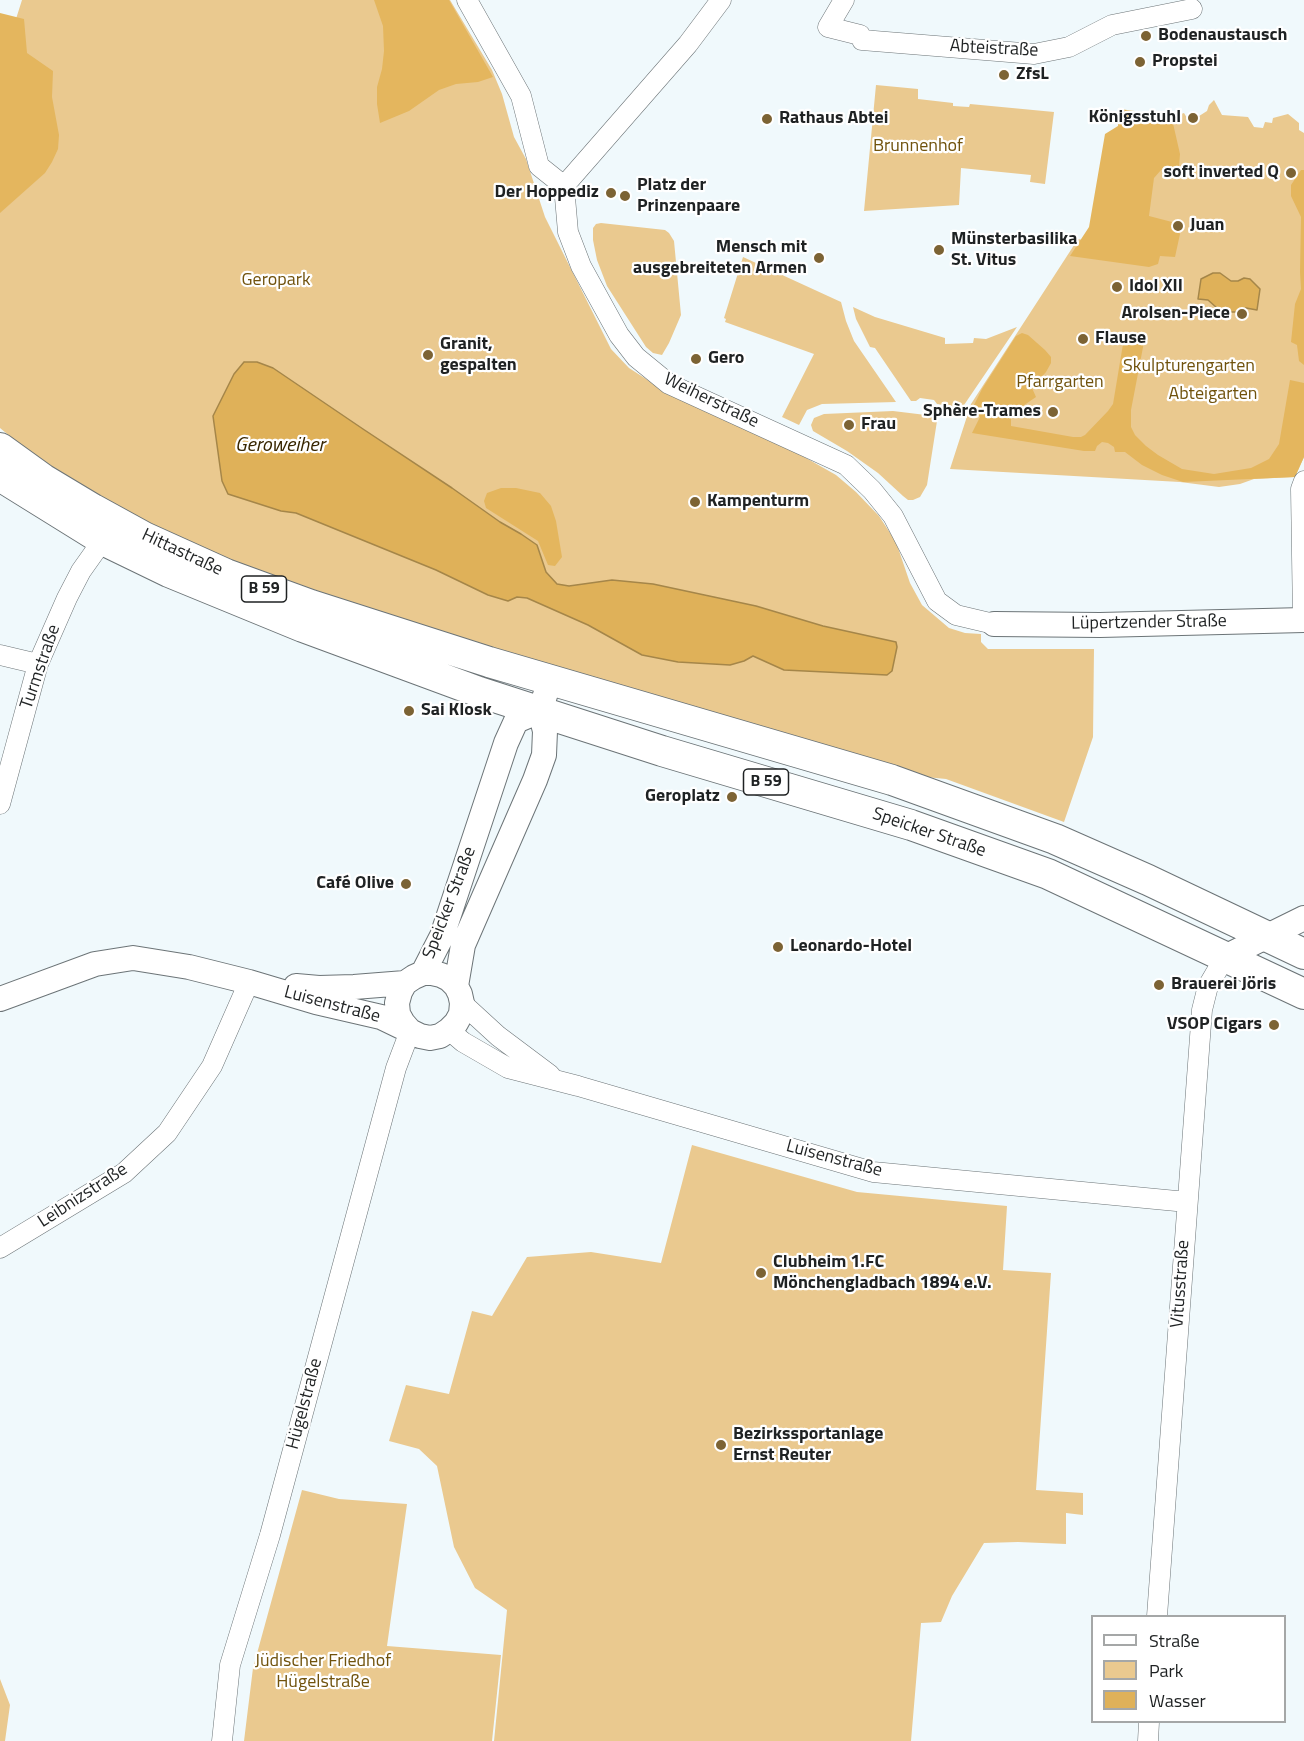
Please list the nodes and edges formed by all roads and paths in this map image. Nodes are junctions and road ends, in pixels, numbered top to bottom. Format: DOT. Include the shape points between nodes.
graph roads {
  1 [pos="467,0"];
  2 [pos="721,0"];
  3 [pos="844,0"];
  4 [pos="1192,9"];
  5 [pos="564,186"];
  6 [pos="0,448"];
  7 [pos="0,476"];
  8 [pos="1304,481"];
  9 [pos="103,540"];
  10 [pos="1303,620"];
  11 [pos="994,624"];
  12 [pos="0,655"];
  13 [pos="38,664"];
  14 [pos="550,680"];
  15 [pos="540,711"];
  16 [pos="0,804"];
  17 [pos="1304,918"];
  18 [pos="1267,936"];
  19 [pos="1304,954"];
  20 [pos="1225,957"];
  21 [pos="414,978"];
  22 [pos="249,982"];
  23 [pos="459,994"];
  24 [pos="1304,994"];
  25 [pos="0,999"];
  26 [pos="450,1030"];
  27 [pos="410,1031"];
  28 [pos="560,1082"];
  29 [pos="1187,1202"];
  30 [pos="0,1248"];
  31 [pos="1157,1615"];
  32 [pos="1149,1723"];
  33 [pos="222,1741"];
  34 [pos="1148,1741"];
  1 -- 5 [label="street" via="521,96 539,166"];
  2 -- 5 [label="street" via="688,44"];
  3 -- 4 [label="street, Abteistraße" via="828,27 860,35 862,40 1034,54 1069,47 1112,25"];
  5 -- 11 [label="street, Weiherstraße" via="568,232 581,266 619,335 636,357 669,384 846,465 893,516 937,601 956,615"];
  6 -- 14 [label="main road, Hittastraße / B 59" via="101,514 226,574 311,605"];
  7 -- 9 [label="main road, Hittastraße / B 59"];
  8 -- 10 [label="street"];
  9 -- 13 [label="street, Turmstraße" via="81,571"];
  9 -- 15 [label="main road, Hittastraße / B 59" via="169,572 303,627"];
  10 -- 11 [label="street, Lüpertzender Straße"];
  12 -- 13 [label="street"];
  13 -- 16 [label="street, Turmstraße"];
  14 -- 15 [label="street, Speicker Straße"];
  14 -- 18 [label="main road, Speicker Straße / B 59" via="892,780 1055,839"];
  15 -- 20 [label="main road, Speicker Straße / B 59" via="911,825 1048,874"];
  15 -- 21 [label="street, Speicker Straße" via="516,721 442,936"];
  15 -- 23 [label="street, Speicker Straße" via="545,731 544,754 463,945"];
  17 -- 18 [label="street"];
  18 -- 19 [label="main road, B 59"];
  18 -- 20 [label="street"];
  20 -- 24 [label="main road, Speicker Straße / B 59"];
  20 -- 29 [label="street, Vitusstraße" via="1208,986 1202,1010"];
  21 -- 22 [label="street, Luisenstraße" via="320,988"];
  21 -- 23 [label="street" via="441,975 449,979"];
  21 -- 27 [label="street" via="399,992 397,1003 398,1014"];
  22 -- 25 [label="street, Luisenstraße" via="133,958 95,964"];
  22 -- 27 [label="street, Luisenstraße" via="381,1017"];
  22 -- 30 [label="street, Leibnizstraße" via="212,1066 167,1133 124,1173"];
  23 -- 26 [label="street" via="461,1014"];
  23 -- 28 [label="street, Luisenstraße" via="498,1036"];
  26 -- 27 [label="street" via="430,1038"];
  26 -- 28 [label="street, Luisenstraße" via="508,1068"];
  27 -- 33 [label="street, Hügelstraße" via="396,1068 270,1535 230,1665"];
  28 -- 29 [label="street, Luisenstraße" via="873,1172"];
  29 -- 31 [label="street, Vitusstraße"];
  32 -- 34 [label="street"];
}
